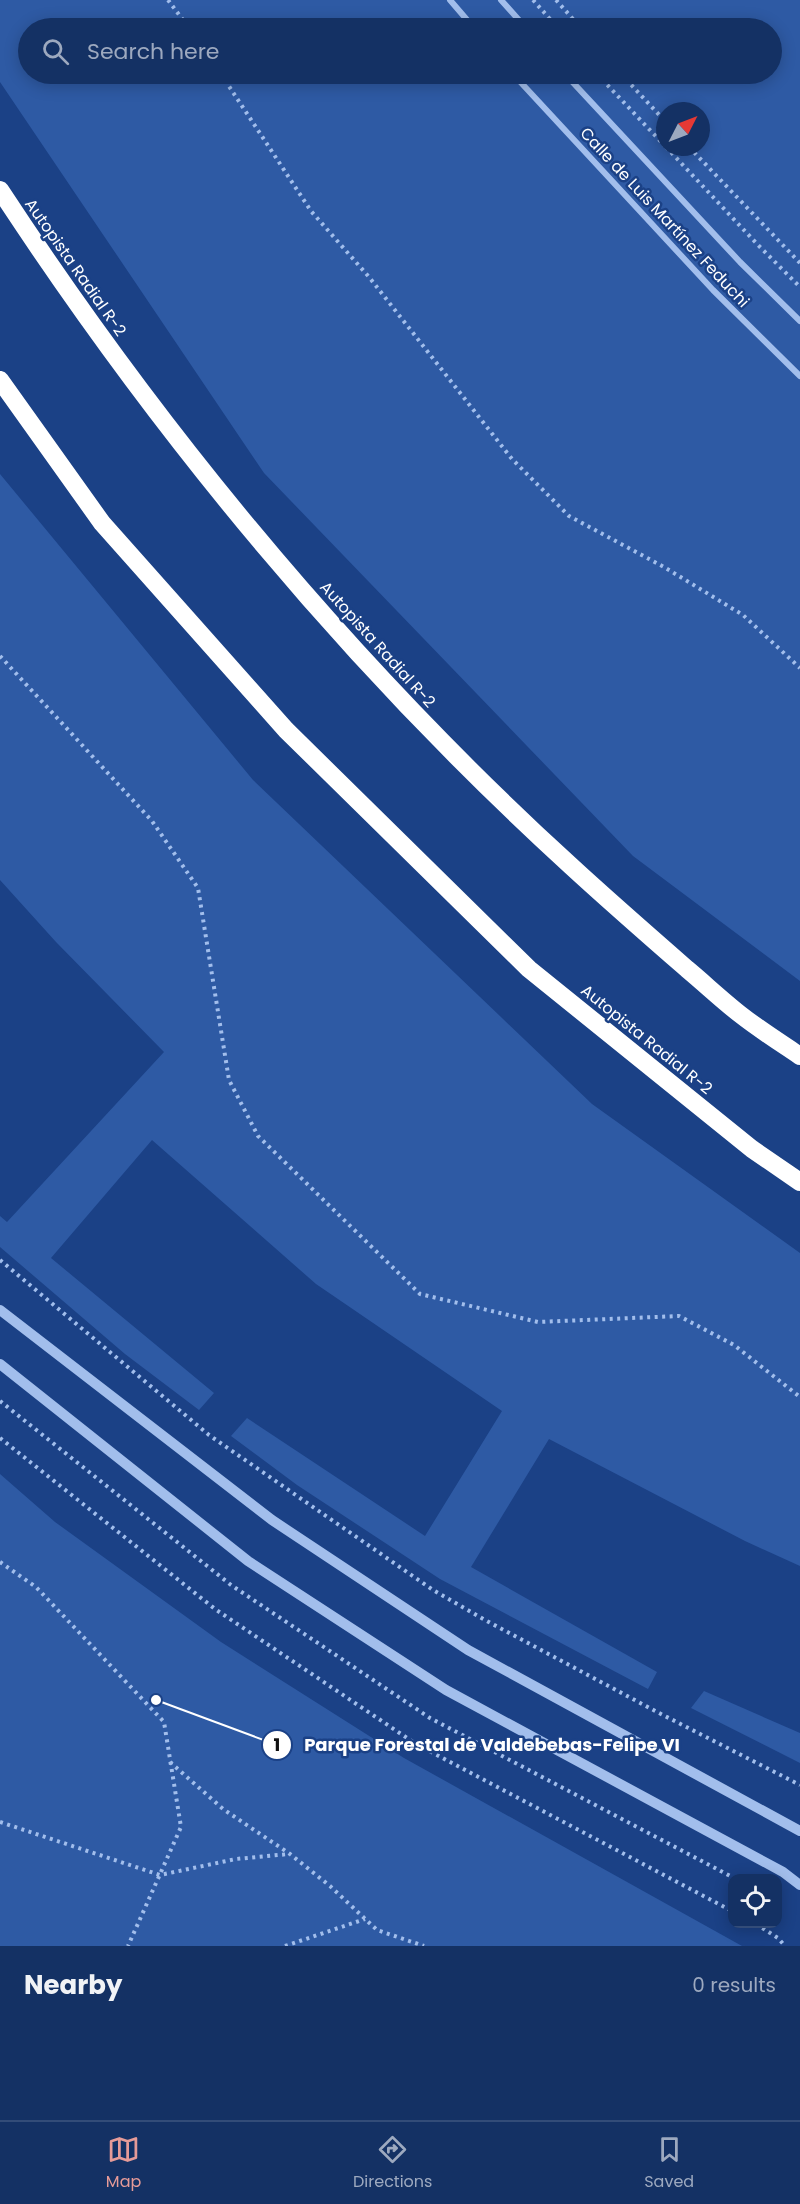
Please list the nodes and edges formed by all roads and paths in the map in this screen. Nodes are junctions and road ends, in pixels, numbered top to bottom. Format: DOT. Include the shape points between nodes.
graph roads {
  1 [pos="168,0"];
  2 [pos="450,0"];
  3 [pos="501,0"];
  4 [pos="533,0"];
  5 [pos="556,0"];
  6 [pos="182,18"];
  7 [pos="465,18"];
  8 [pos="517,18"];
  9 [pos="549,18"];
  10 [pos="571,18"];
  11 [pos="228,84"];
  12 [pos="522,84"];
  13 [pos="574,84"];
  14 [pos="606,84"];
  15 [pos="630,84"];
  16 [pos="656,111"];
  17 [pos="656,137"];
  18 [pos="674,156"];
  19 [pos="698,156"];
  20 [pos="0,190"];
  21 [pos="800,263"];
  22 [pos="800,286"];
  23 [pos="800,321"];
  24 [pos="800,376"];
  25 [pos="0,380"];
  26 [pos="0,656"];
  27 [pos="800,668"];
  28 [pos="800,1056"];
  29 [pos="800,1182"];
  30 [pos="0,1260"];
  31 [pos="0,1310"];
  32 [pos="0,1364"];
  33 [pos="800,1397"];
  34 [pos="0,1438"];
  35 [pos="0,1562"];
  36 [pos="170,1762"];
  37 [pos="800,1785"];
  38 [pos="0,1821"];
  39 [pos="800,1832"];
  40 [pos="290,1854"];
  41 [pos="160,1875"];
  42 [pos="800,1886"];
  43 [pos="728,1909"];
  44 [pos="365,1919"];
  45 [pos="763,1928"];
  46 [pos="128,1946"];
  47 [pos="285,1946"];
  48 [pos="424,1946"];
  49 [pos="785,1946"];
  1 -- 6 [label="path"];
  2 -- 7 [label="street"];
  3 -- 8 [label="street"];
  4 -- 9 [label="path"];
  5 -- 10 [label="path"];
  11 -- 27 [label="path" via="311,212 369,277 512,459 569,516 743,615"];
  12 -- 24 [label="street, Calle de Luis Martínez Feduchi" via="713,290"];
  13 -- 23 [label="street, Calle de Luis Martínez Feduchi"];
  14 -- 17 [label="path"];
  15 -- 16 [label="path"];
  18 -- 22 [label="path"];
  19 -- 21 [label="path"];
  20 -- 28 [label="highway, Autopista Radial R-2" via="140,389 274,558 409,710 498,800 614,906 741,1015"];
  25 -- 29 [label="highway, Autopista Radial R-2" via="102,523 286,730 529,969 752,1149"];
  26 -- 33 [label="path" via="152,821 198,888 229,1080 258,1136 420,1294 538,1322 679,1316 734,1345"];
  30 -- 37 [label="path" via="209,1435 433,1590"];
  31 -- 39 [label="street" via="272,1520 468,1650"];
  32 -- 42 [label="street" via="248,1561 446,1690 783,1872"];
  34 -- 43 [label="path" via="215,1609 416,1744"];
  35 -- 36 [label="path" via="36,1587 164,1722"];
  36 -- 40 [label="path" via="223,1809"];
  36 -- 41 [label="path" via="181,1827"];
  38 -- 41 [label="path"];
  40 -- 41 [label="path" via="236,1859"];
  40 -- 44 [label="path"];
  41 -- 46 [label="path"];
  44 -- 47 [label="path"];
  44 -- 48 [label="path" via="377,1930"];
  45 -- 49 [label="path"];
}
